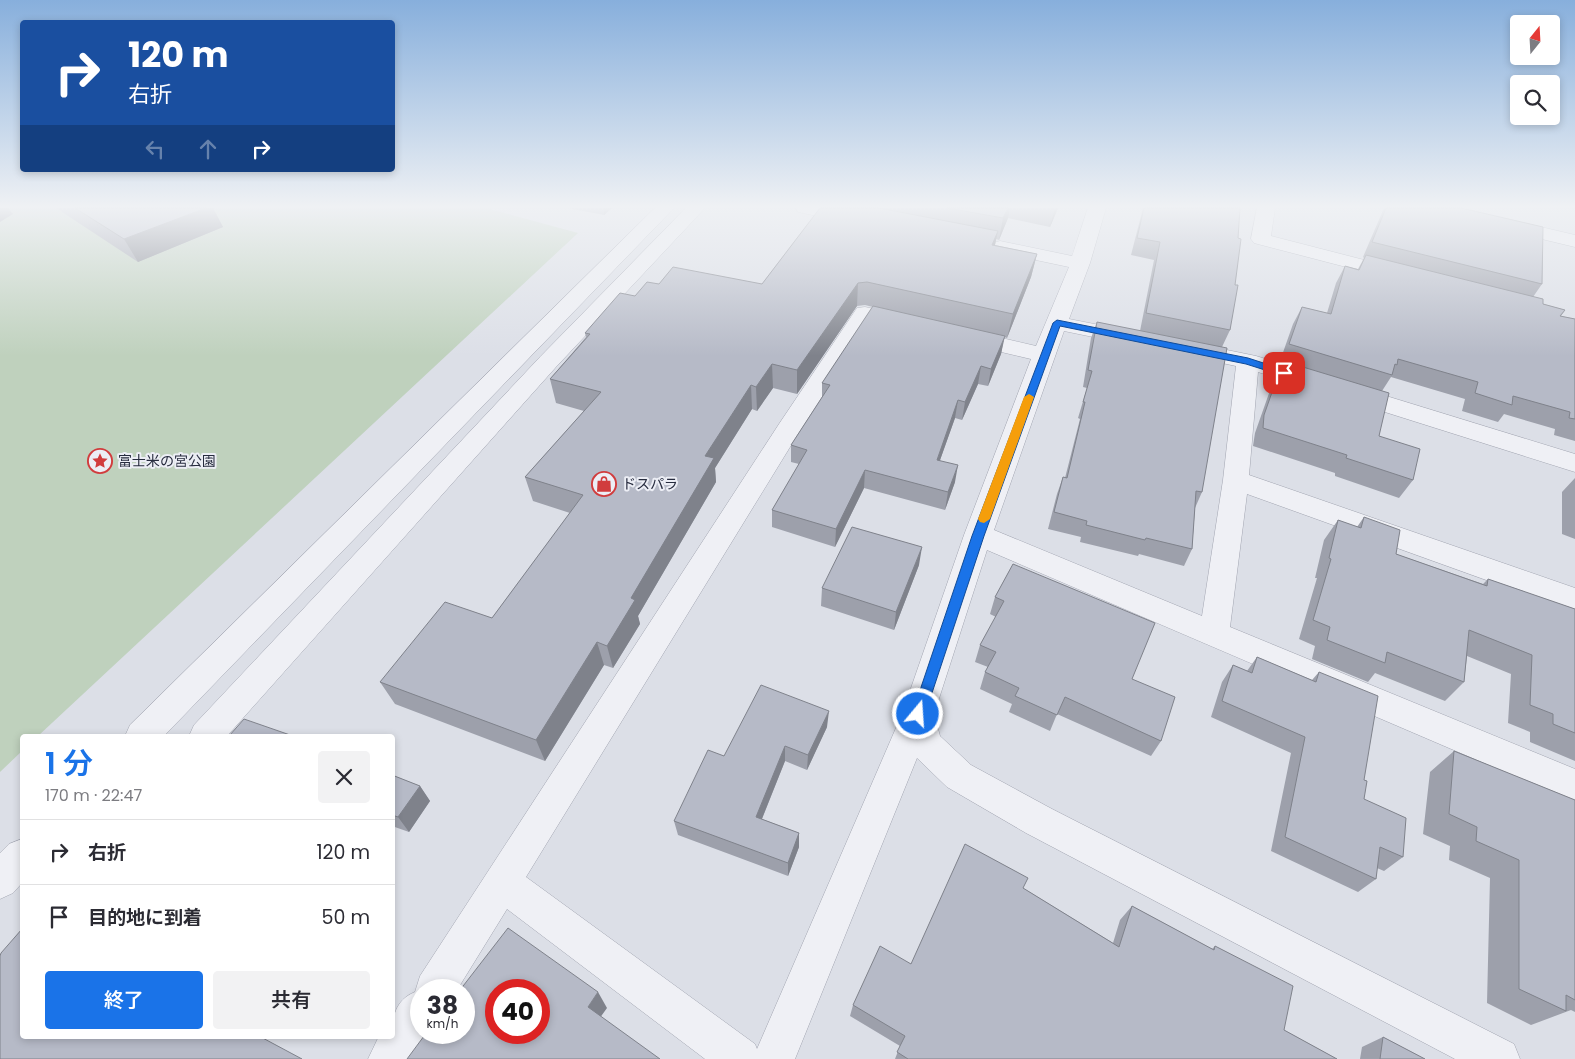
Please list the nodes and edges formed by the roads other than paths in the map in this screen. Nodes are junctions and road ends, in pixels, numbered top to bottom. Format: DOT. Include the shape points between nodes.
graph roads {
  1 [pos="616,257"];
  2 [pos="649,257"];
  3 [pos="1052,257"];
  4 [pos="1082,257"];
  5 [pos="1333,257"];
  6 [pos="1080,263"];
  7 [pos="1413,278"];
  8 [pos="1057,323"];
  9 [pos="1044,356"];
  10 [pos="1248,361"];
  11 [pos="1575,463"];
  12 [pos="1236,480"];
  13 [pos="978,536"];
  14 [pos="1575,600"];
  15 [pos="1214,634"];
  16 [pos="918,714"];
  17 [pos="144,734"];
  18 [pos="208,734"];
  19 [pos="1575,786"];
  20 [pos="20,859"];
  21 [pos="0,880"];
  22 [pos="503,883"];
  23 [pos="441,979"];
  24 [pos="410,1027"];
  25 [pos="390,1059"];
  26 [pos="740,1059"];
  27 [pos="774,1059"];
  28 [pos="1499,1059"];
  1 -- 17 [label="street"];
  2 -- 18 [label="street" via="548,362"];
  3 -- 6 [label="street"];
  4 -- 6 [label="street"];
  5 -- 7 [label="street"];
  6 -- 8 [label="street"];
  8 -- 9 [label="street"];
  8 -- 10 [label="street"];
  9 -- 13 [label="street"];
  9 -- 22 [label="street" via="865,313 782,438"];
  10 -- 11 [label="street"];
  10 -- 12 [label="street"];
  12 -- 14 [label="street"];
  12 -- 15 [label="street"];
  13 -- 15 [label="street"];
  13 -- 16 [label="street"];
  15 -- 19 [label="street"];
  16 -- 27 [label="street"];
  16 -- 28 [label="street" via="925,744 959,776 1039,821"];
  20 -- 21 [label="street"];
  22 -- 23 [label="street"];
  22 -- 26 [label="street"];
  24 -- 25 [label="street"];
}
